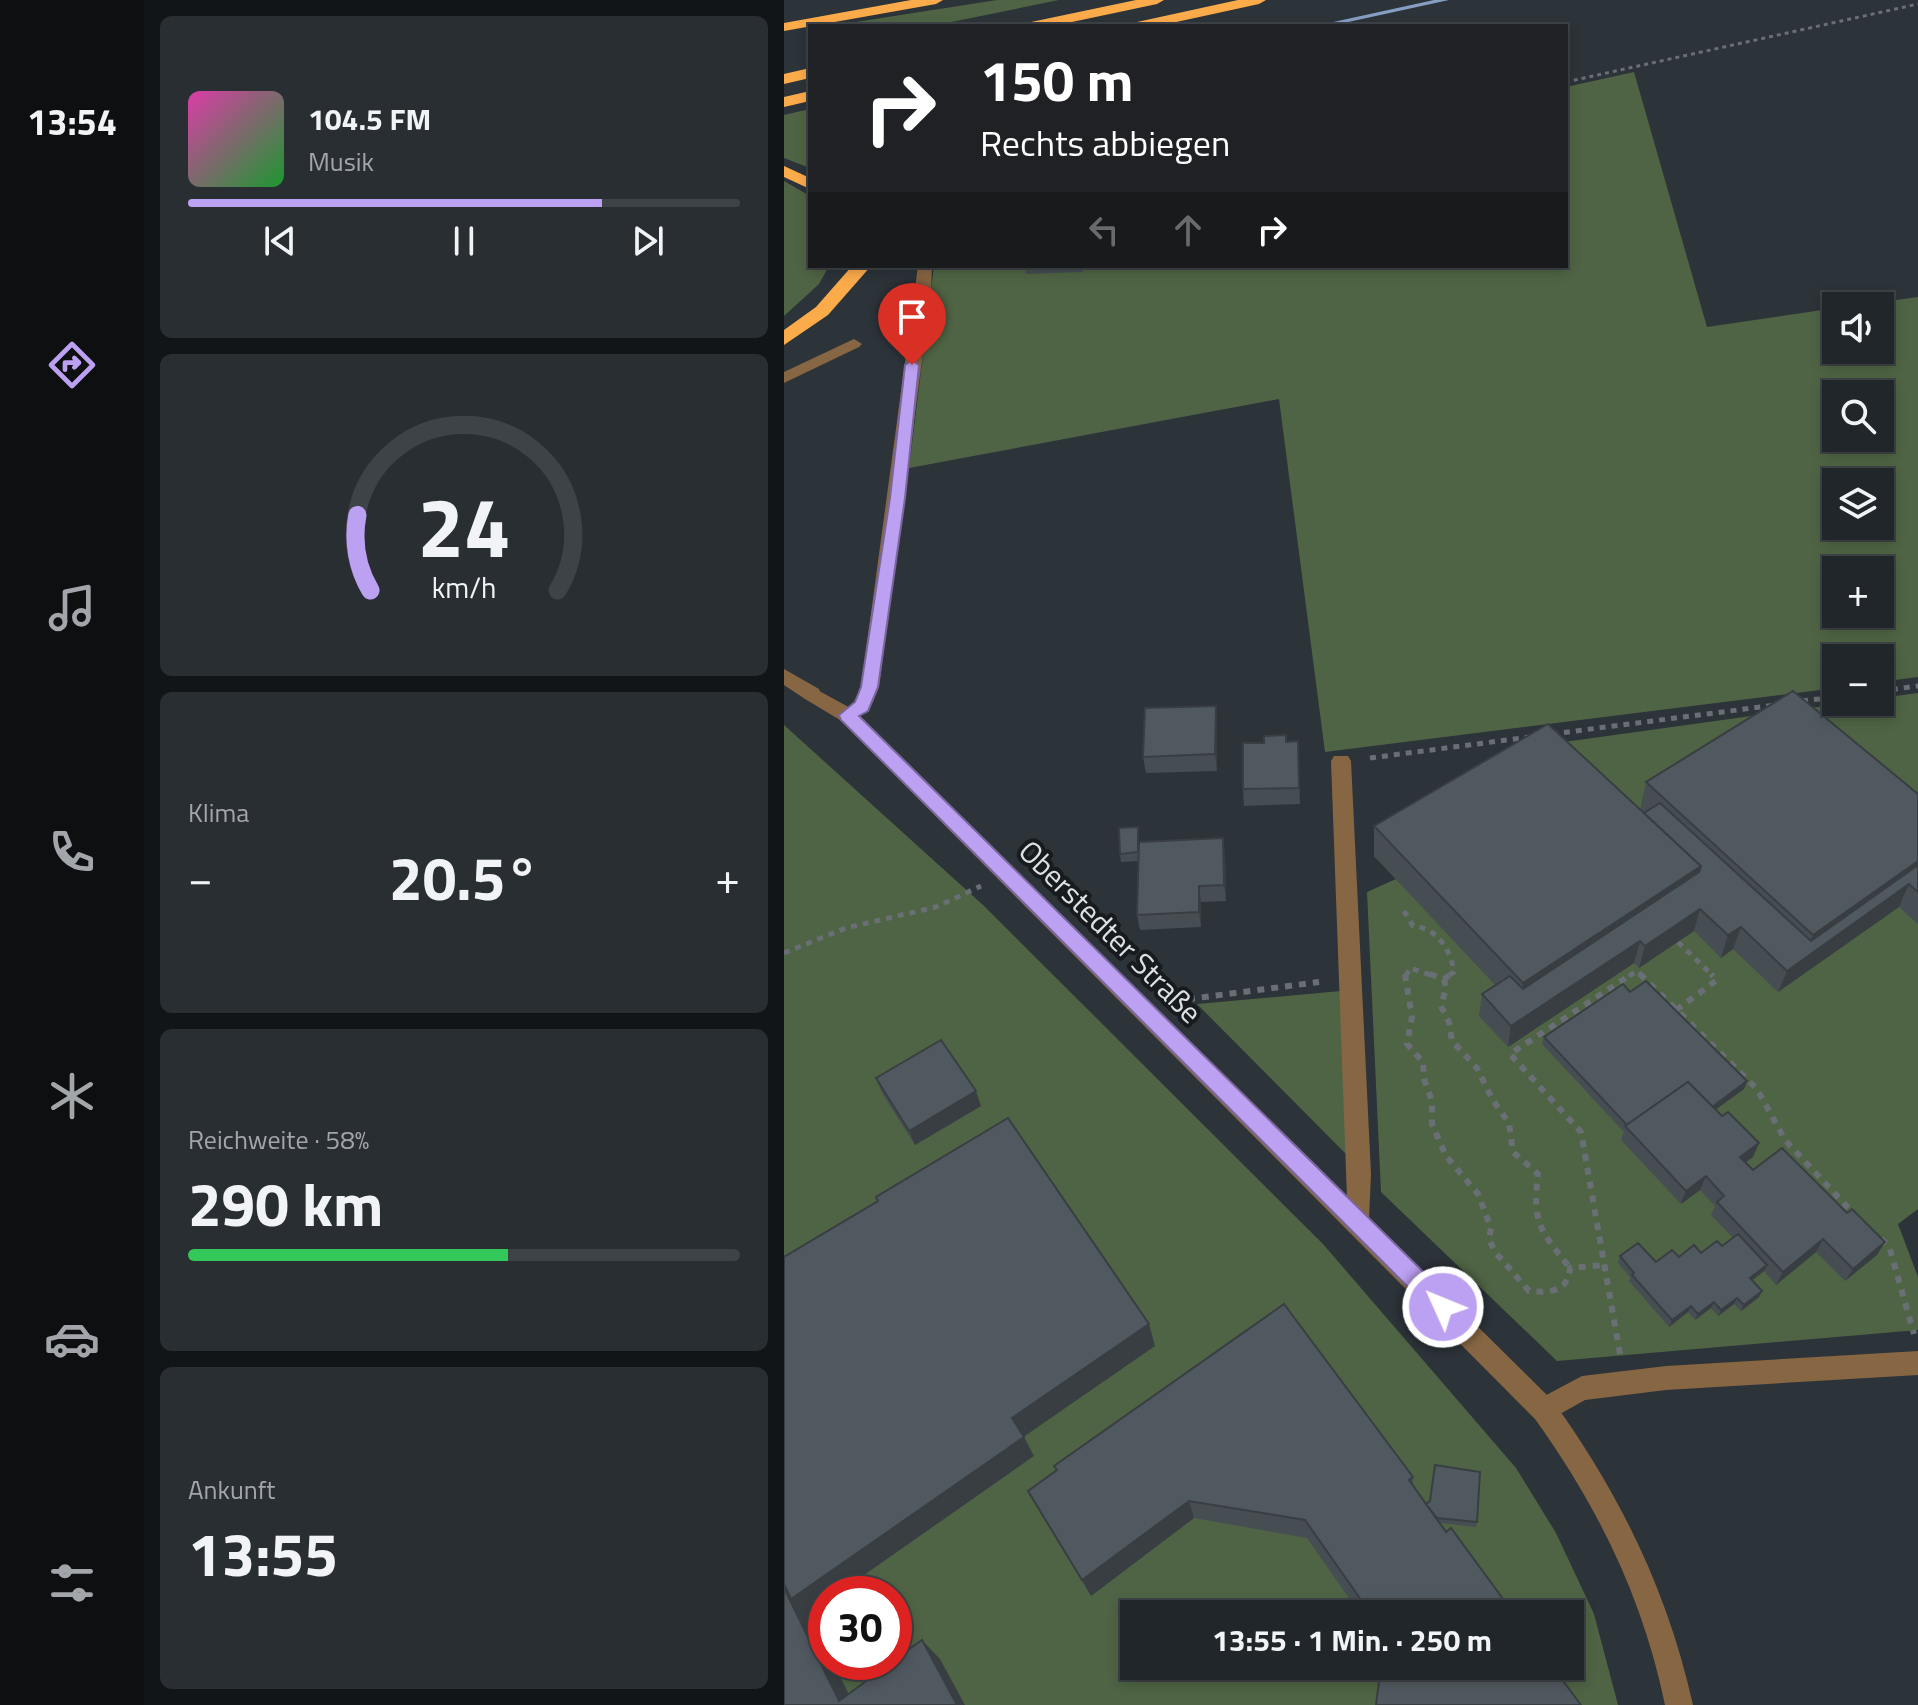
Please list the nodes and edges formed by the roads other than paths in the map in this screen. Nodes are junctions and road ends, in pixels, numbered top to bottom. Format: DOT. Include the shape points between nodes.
graph roads {
  1 [pos="936,0"];
  2 [pos="1157,0"];
  3 [pos="1252,1"];
  4 [pos="1041,24"];
  5 [pos="1146,24"];
  6 [pos="1178,24"];
  7 [pos="784,27"];
  8 [pos="808,73"];
  9 [pos="784,79"];
  10 [pos="808,96"];
  11 [pos="784,102"];
  12 [pos="784,171"];
  13 [pos="808,183"];
  14 [pos="837,268"];
  15 [pos="860,268"];
  16 [pos="925,268"];
  17 [pos="784,323"];
  18 [pos="784,339"];
  19 [pos="854,344"];
  20 [pos="784,378"];
  21 [pos="784,676"];
  22 [pos="812,694"];
  23 [pos="784,698"];
  24 [pos="847,715"];
  25 [pos="1341,761"];
  26 [pos="1357,1223"];
  27 [pos="1918,1363"];
  28 [pos="1544,1410"];
  29 [pos="1679,1705"];
  1 -- 7 [label="highway"];
  2 -- 4 [label="highway"];
  3 -- 5 [label="highway"];
  3 -- 6 [label="highway"];
  8 -- 9 [label="highway"];
  10 -- 11 [label="highway"];
  12 -- 13 [label="highway"];
  14 -- 17 [label="highway" via="826,285"];
  15 -- 18 [label="highway" via="822,311"];
  16 -- 24 [label="street" via="870,687 862,706"];
  19 -- 20 [label="street"];
  21 -- 22 [label="street, Oberstedter Straße"];
  22 -- 23 [label="street"];
  22 -- 24 [label="street, Oberstedter Straße"];
  24 -- 26 [label="street, Oberstedter Straße"];
  25 -- 26 [label="street" via="1360,1174"];
  26 -- 28 [label="street, Oberstedter Straße"];
  27 -- 28 [label="street" via="1582,1388"];
  28 -- 29 [label="street, Oberstedter Straße" via="1572,1447 1632,1552"];
}
